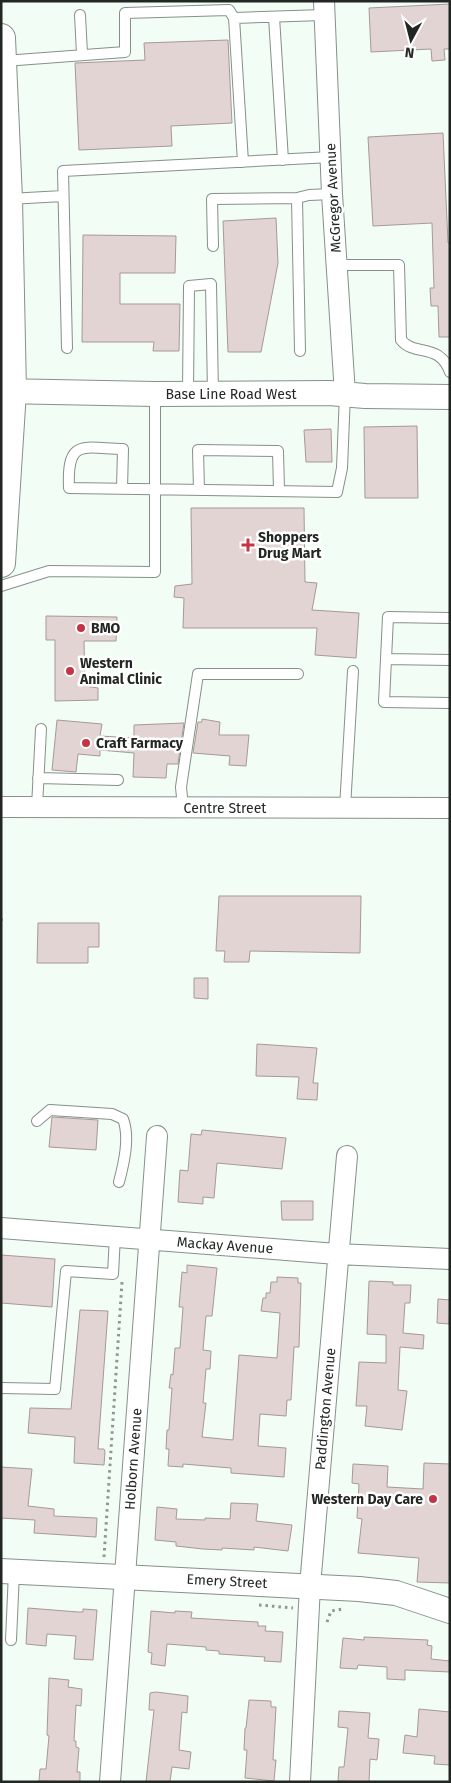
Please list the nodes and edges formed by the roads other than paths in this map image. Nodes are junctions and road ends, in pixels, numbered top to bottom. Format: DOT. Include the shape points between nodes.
graph roads {
  1 [pos="324,8"];
  2 [pos="80,15"];
  3 [pos="274,17"];
  4 [pos="234,18"];
  5 [pos="2,49"];
  6 [pos="82,54"];
  7 [pos="331,157"];
  8 [pos="282,160"];
  9 [pos="243,162"];
  10 [pos="332,194"];
  11 [pos="63,196"];
  12 [pos="297,198"];
  13 [pos="8,199"];
  14 [pos="213,246"];
  15 [pos="337,265"];
  16 [pos="6,337"];
  17 [pos="67,348"];
  18 [pos="300,352"];
  19 [pos="450,372"];
  20 [pos="7,391"];
  21 [pos="213,393"];
  22 [pos="156,394"];
  23 [pos="188,394"];
  24 [pos="344,394"];
  25 [pos="450,397"];
  26 [pos="122,488"];
  27 [pos="155,489"];
  28 [pos="198,490"];
  29 [pos="280,491"];
  30 [pos="1,563"];
  31 [pos="1,586"];
  32 [pos="450,618"];
  33 [pos="386,659"];
  34 [pos="450,660"];
  35 [pos="352,671"];
  36 [pos="298,674"];
  37 [pos="450,703"];
  38 [pos="41,729"];
  39 [pos="38,778"];
  40 [pos="118,780"];
  41 [pos="1,807"];
  42 [pos="37,807"];
  43 [pos="183,808"];
  44 [pos="345,808"];
  45 [pos="450,808"];
  46 [pos="37,1121"];
  47 [pos="157,1136"];
  48 [pos="347,1156"];
  49 [pos="120,1182"];
  50 [pos="1,1228"];
  51 [pos="115,1236"];
  52 [pos="149,1239"];
  53 [pos="338,1254"];
  54 [pos="450,1259"];
  55 [pos="1,1388"];
  56 [pos="8,1571"];
  57 [pos="124,1576"];
  58 [pos="310,1586"];
  59 [pos="450,1611"];
  60 [pos="11,1640"];
  61 [pos="110,1782"];
  62 [pos="300,1782"];
  1 -- 3 [label="lane"];
  1 -- 7 [label="street, McGregor Avenue"];
  2 -- 6 [label="lane"];
  3 -- 4 [label="lane"];
  3 -- 8 [label="lane"];
  4 -- 6 [label="lane" via="229,10 125,13 125,52"];
  4 -- 9 [label="lane"];
  5 -- 6 [label="lane"];
  5 -- 13 [label="main road"];
  7 -- 8 [label="lane"];
  7 -- 10 [label="street, McGregor Avenue"];
  8 -- 9 [label="lane"];
  9 -- 11 [label="lane" via="63,171"];
  10 -- 12 [label="lane"];
  10 -- 15 [label="street, McGregor Avenue"];
  11 -- 13 [label="lane"];
  11 -- 17 [label="lane"];
  12 -- 14 [label="lane" via="212,199"];
  12 -- 18 [label="lane"];
  13 -- 16 [label="main road"];
  15 -- 19 [label="lane" via="399,265 401,340 406,346 430,351 443,359"];
  15 -- 24 [label="street, McGregor Avenue"];
  16 -- 20 [label="main road"];
  20 -- 22 [label="street, Base Line Road West"];
  20 -- 30 [label="main road"];
  21 -- 23 [label="street, Base Line Road West"];
  21 -- 23 [label="lane" via="211,284 189,286"];
  21 -- 24 [label="street, Base Line Road West"];
  22 -- 23 [label="street, Base Line Road West"];
  22 -- 27 [label="lane"];
  24 -- 25 [label="street, Base Line Road West"];
  24 -- 29 [label="lane" via="342,468 338,492"];
  26 -- 26 [label="lane" via="69,488 68,471 73,453 80,448 123,449"];
  26 -- 27 [label="lane"];
  27 -- 28 [label="lane"];
  27 -- 31 [label="lane" via="155,572 49,571"];
  28 -- 29 [label="lane"];
  28 -- 29 [label="lane" via="198,450 218,450 278,451"];
  32 -- 33 [label="lane" via="388,617"];
  33 -- 34 [label="lane"];
  33 -- 37 [label="lane" via="384,702"];
  35 -- 44 [label="lane"];
  36 -- 43 [label="lane" via="198,674 182,787"];
  38 -- 39 [label="lane"];
  39 -- 40 [label="lane"];
  39 -- 42 [label="lane"];
  41 -- 42 [label="street, Centre Street"];
  42 -- 43 [label="street, Centre Street"];
  43 -- 44 [label="street, Centre Street"];
  44 -- 45 [label="street, Centre Street"];
  46 -- 49 [label="lane" via="50,1110 112,1114 123,1119 126,1127"];
  47 -- 52 [label="street, Holborn Avenue"];
  48 -- 53 [label="street, Paddington Avenue"];
  50 -- 51 [label="street, Mackay Avenue"];
  51 -- 52 [label="street, Mackay Avenue"];
  51 -- 55 [label="lane" via="112,1274 66,1272 55,1389"];
  52 -- 53 [label="street, Mackay Avenue"];
  52 -- 57 [label="street, Holborn Avenue"];
  53 -- 54 [label="street, Mackay Avenue"];
  53 -- 58 [label="street, Paddington Avenue"];
  56 -- 57 [label="street, Emery Street"];
  56 -- 60 [label="lane"];
  57 -- 58 [label="street, Emery Street"];
  57 -- 61 [label="street, Holborn Avenue"];
  58 -- 59 [label="street, Emery Street" via="396,1593"];
  58 -- 62 [label="street, Paddington Avenue"];
}
